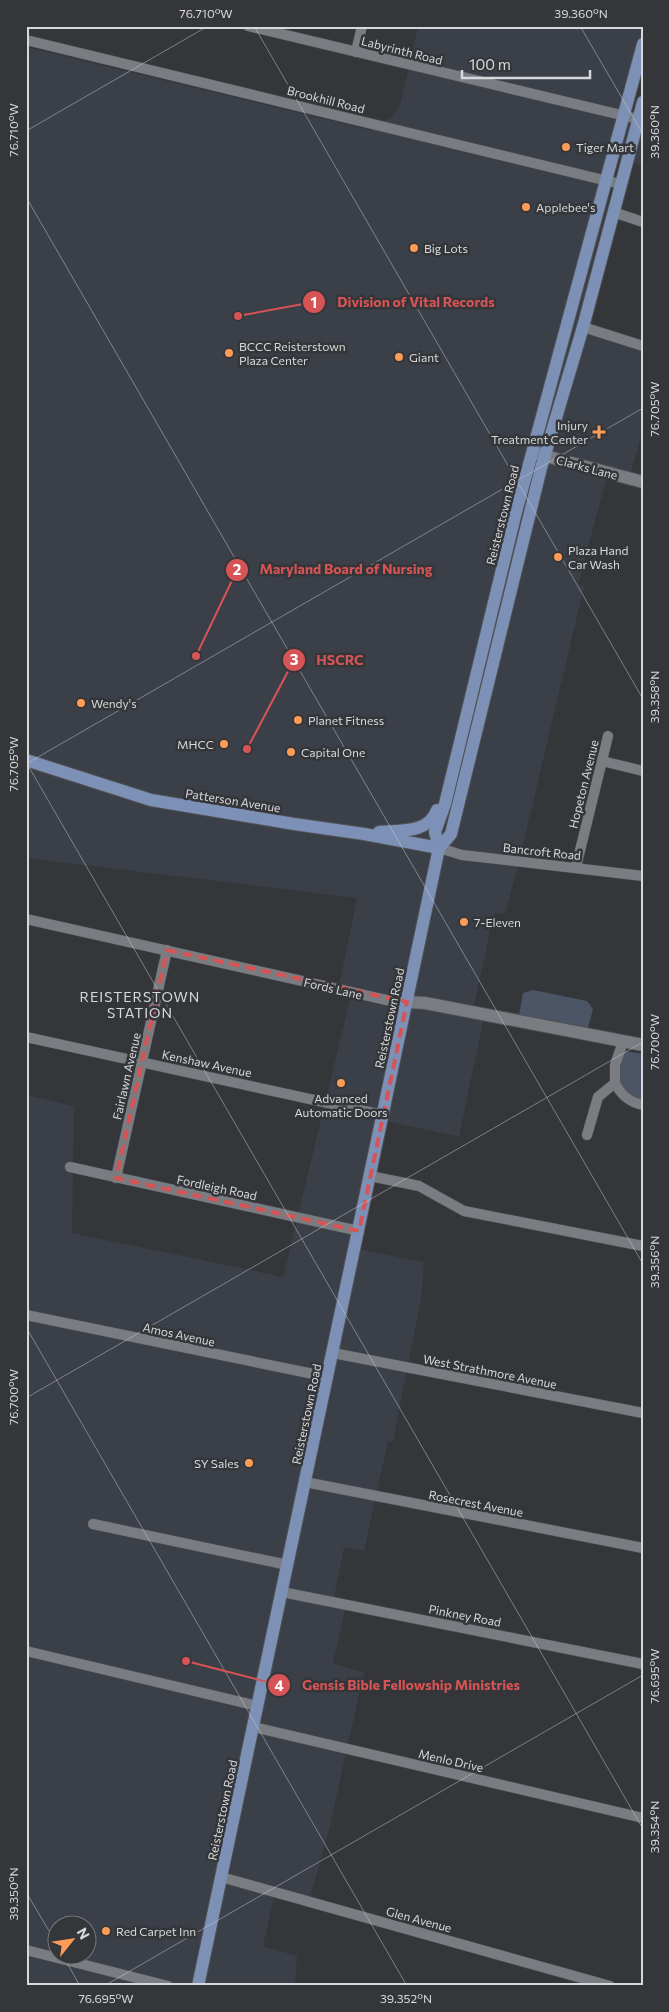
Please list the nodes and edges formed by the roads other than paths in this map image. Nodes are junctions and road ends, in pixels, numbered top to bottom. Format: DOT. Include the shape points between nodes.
graph roads {
  1 [pos="248,26"];
  2 [pos="362,26"];
  3 [pos="26,40"];
  4 [pos="643,44"];
  5 [pos="356,52"];
  6 [pos="643,102"];
  7 [pos="623,116"];
  8 [pos="638,120"];
  9 [pos="605,180"];
  10 [pos="620,184"];
  11 [pos="613,212"];
  12 [pos="643,222"];
  13 [pos="582,267"];
  14 [pos="583,327"];
  15 [pos="643,346"];
  16 [pos="538,454"];
  17 [pos="643,482"];
  18 [pos="499,582"];
  19 [pos="500,631"];
  20 [pos="608,736"];
  21 [pos="460,741"];
  22 [pos="26,760"];
  23 [pos="602,761"];
  24 [pos="643,770"];
  25 [pos="364,834"];
  26 [pos="440,848"];
  27 [pos="576,867"];
  28 [pos="643,876"];
  29 [pos="26,919"];
  30 [pos="167,950"];
  31 [pos="407,1002"];
  32 [pos="26,1037"];
  33 [pos="623,1042"];
  34 [pos="643,1045"];
  35 [pos="142,1062"];
  36 [pos="614,1083"];
  37 [pos="643,1105"];
  38 [pos="383,1115"];
  39 [pos="587,1135"];
  40 [pos="70,1168"];
  41 [pos="370,1176"];
  42 [pos="116,1178"];
  43 [pos="359,1230"];
  44 [pos="643,1246"];
  45 [pos="26,1315"];
  46 [pos="333,1353"];
  47 [pos="328,1377"];
  48 [pos="643,1413"];
  49 [pos="305,1482"];
  50 [pos="93,1524"];
  51 [pos="643,1548"];
  52 [pos="288,1565"];
  53 [pos="282,1592"];
  54 [pos="26,1651"];
  55 [pos="643,1664"];
  56 [pos="258,1706"];
  57 [pos="254,1727"];
  58 [pos="643,1818"];
  59 [pos="221,1877"];
  60 [pos="26,1950"];
  61 [pos="578,1982"];
  62 [pos="168,1986"];
  63 [pos="198,1986"];
  64 [pos="610,1986"];
  1 -- 5 [label="street, Labyrinth Road"];
  2 -- 5 [label="street"];
  3 -- 9 [label="street, Brookhill Road"];
  4 -- 7 [label="main road, Reisterstown Road"];
  5 -- 7 [label="street, Labyrinth Road"];
  6 -- 8 [label="main road, Reisterstown Road"];
  7 -- 8 [label="street, Labyrinth Road"];
  7 -- 9 [label="main road, Reisterstown Road"];
  8 -- 10 [label="main road, Reisterstown Road"];
  9 -- 10 [label="street, Brookhill Road"];
  9 -- 13 [label="main road, Reisterstown Road"];
  10 -- 11 [label="main road, Reisterstown Road"];
  11 -- 12 [label="street"];
  11 -- 14 [label="main road, Reisterstown Road"];
  13 -- 14 [label="main road" via="586,283 576,322"];
  13 -- 16 [label="main road, Reisterstown Road"];
  14 -- 15 [label="street"];
  14 -- 16 [label="main road, Reisterstown Road"];
  16 -- 17 [label="street, Clarks Lane"];
  16 -- 18 [label="main road, Reisterstown Road"];
  16 -- 19 [label="main road, Reisterstown Road"];
  18 -- 19 [label="main road" via="501,600 495,624"];
  18 -- 21 [label="main road, Reisterstown Road"];
  19 -- 26 [label="main road, Reisterstown Road" via="451,834"];
  20 -- 23 [label="street, Hopeton Avenue"];
  21 -- 25 [label="main road" via="436,813 427,825"];
  21 -- 26 [label="main road, Reisterstown Road" via="435,832"];
  22 -- 25 [label="main road, Patterson Avenue" via="151,800"];
  23 -- 24 [label="street"];
  23 -- 27 [label="street, Hopeton Avenue"];
  25 -- 26 [label="main road, Patterson Avenue"];
  26 -- 27 [label="street, Bancroft Road" via="462,855"];
  26 -- 31 [label="main road, Reisterstown Road"];
  27 -- 28 [label="street, Bancroft Road"];
  29 -- 30 [label="street, Fords Lane"];
  30 -- 31 [label="street, Fords Lane"];
  30 -- 35 [label="street, Fairlawn Avenue"];
  31 -- 33 [label="street, Fords Lane"];
  31 -- 38 [label="main road, Reisterstown Road"];
  32 -- 35 [label="street, Kenshaw Avenue"];
  33 -- 34 [label="street, Fords Lane"];
  33 -- 36 [label="street"];
  35 -- 38 [label="street, Kenshaw Avenue"];
  35 -- 42 [label="street, Fairlawn Avenue"];
  36 -- 37 [label="street" via="629,1101"];
  36 -- 39 [label="street" via="598,1097"];
  38 -- 41 [label="main road, Reisterstown Road"];
  40 -- 42 [label="street, Fordleigh Road"];
  41 -- 43 [label="main road, Reisterstown Road"];
  41 -- 44 [label="street" via="418,1186 464,1211"];
  42 -- 43 [label="street, Fordleigh Road"];
  43 -- 46 [label="main road, Reisterstown Road"];
  45 -- 47 [label="street, Amos Avenue"];
  46 -- 47 [label="main road, Reisterstown Road"];
  46 -- 48 [label="street, West Strathmore Avenue"];
  47 -- 49 [label="main road, Reisterstown Road"];
  49 -- 51 [label="street, Rosecrest Avenue"];
  49 -- 52 [label="main road, Reisterstown Road"];
  50 -- 52 [label="street"];
  52 -- 53 [label="main road, Reisterstown Road"];
  53 -- 55 [label="street, Pinkney Road"];
  53 -- 56 [label="main road, Reisterstown Road"];
  54 -- 56 [label="street"];
  56 -- 57 [label="main road, Reisterstown Road"];
  57 -- 58 [label="street, Menlo Drive"];
  57 -- 59 [label="main road, Reisterstown Road"];
  59 -- 61 [label="street, Glen Avenue"];
  59 -- 63 [label="main road, Reisterstown Road"];
  60 -- 62 [label="street"];
  61 -- 64 [label="street, Glen Avenue"];
}
